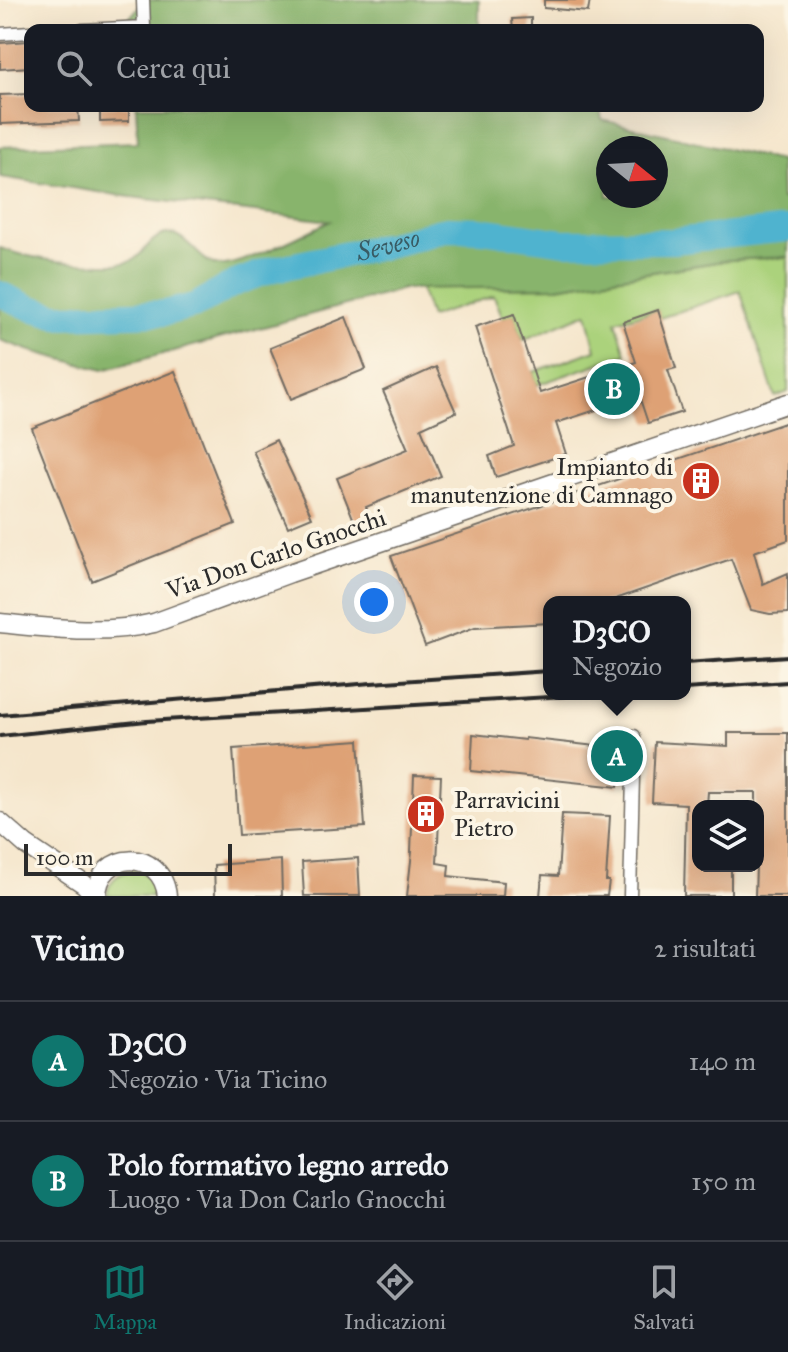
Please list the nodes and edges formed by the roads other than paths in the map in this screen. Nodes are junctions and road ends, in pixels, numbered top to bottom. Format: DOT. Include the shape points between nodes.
graph roads {
  1 [pos="143,0"];
  2 [pos="144,24"];
  3 [pos="24,32"];
  4 [pos="0,34"];
  5 [pos="788,403"];
  6 [pos="0,623"];
  7 [pos="634,736"];
  8 [pos="0,822"];
  9 [pos="49,859"];
  10 [pos="110,867"];
  11 [pos="71,876"];
  12 [pos="73,896"];
  13 [pos="96,896"];
  14 [pos="167,896"];
  15 [pos="630,896"];
  1 -- 2 [label="street"];
  3 -- 4 [label="street"];
  5 -- 6 [label="street, Via Don Carlo Gnocchi" via="154,623 74,629"];
  7 -- 15 [label="street"];
  8 -- 9 [label="street"];
  9 -- 10 [label="street" via="83,870"];
  9 -- 11 [label="street"];
  10 -- 13 [label="street"];
  10 -- 14 [label="street" via="131,859 152,866 166,884"];
  11 -- 12 [label="street"];
  11 -- 13 [label="street"];
}
